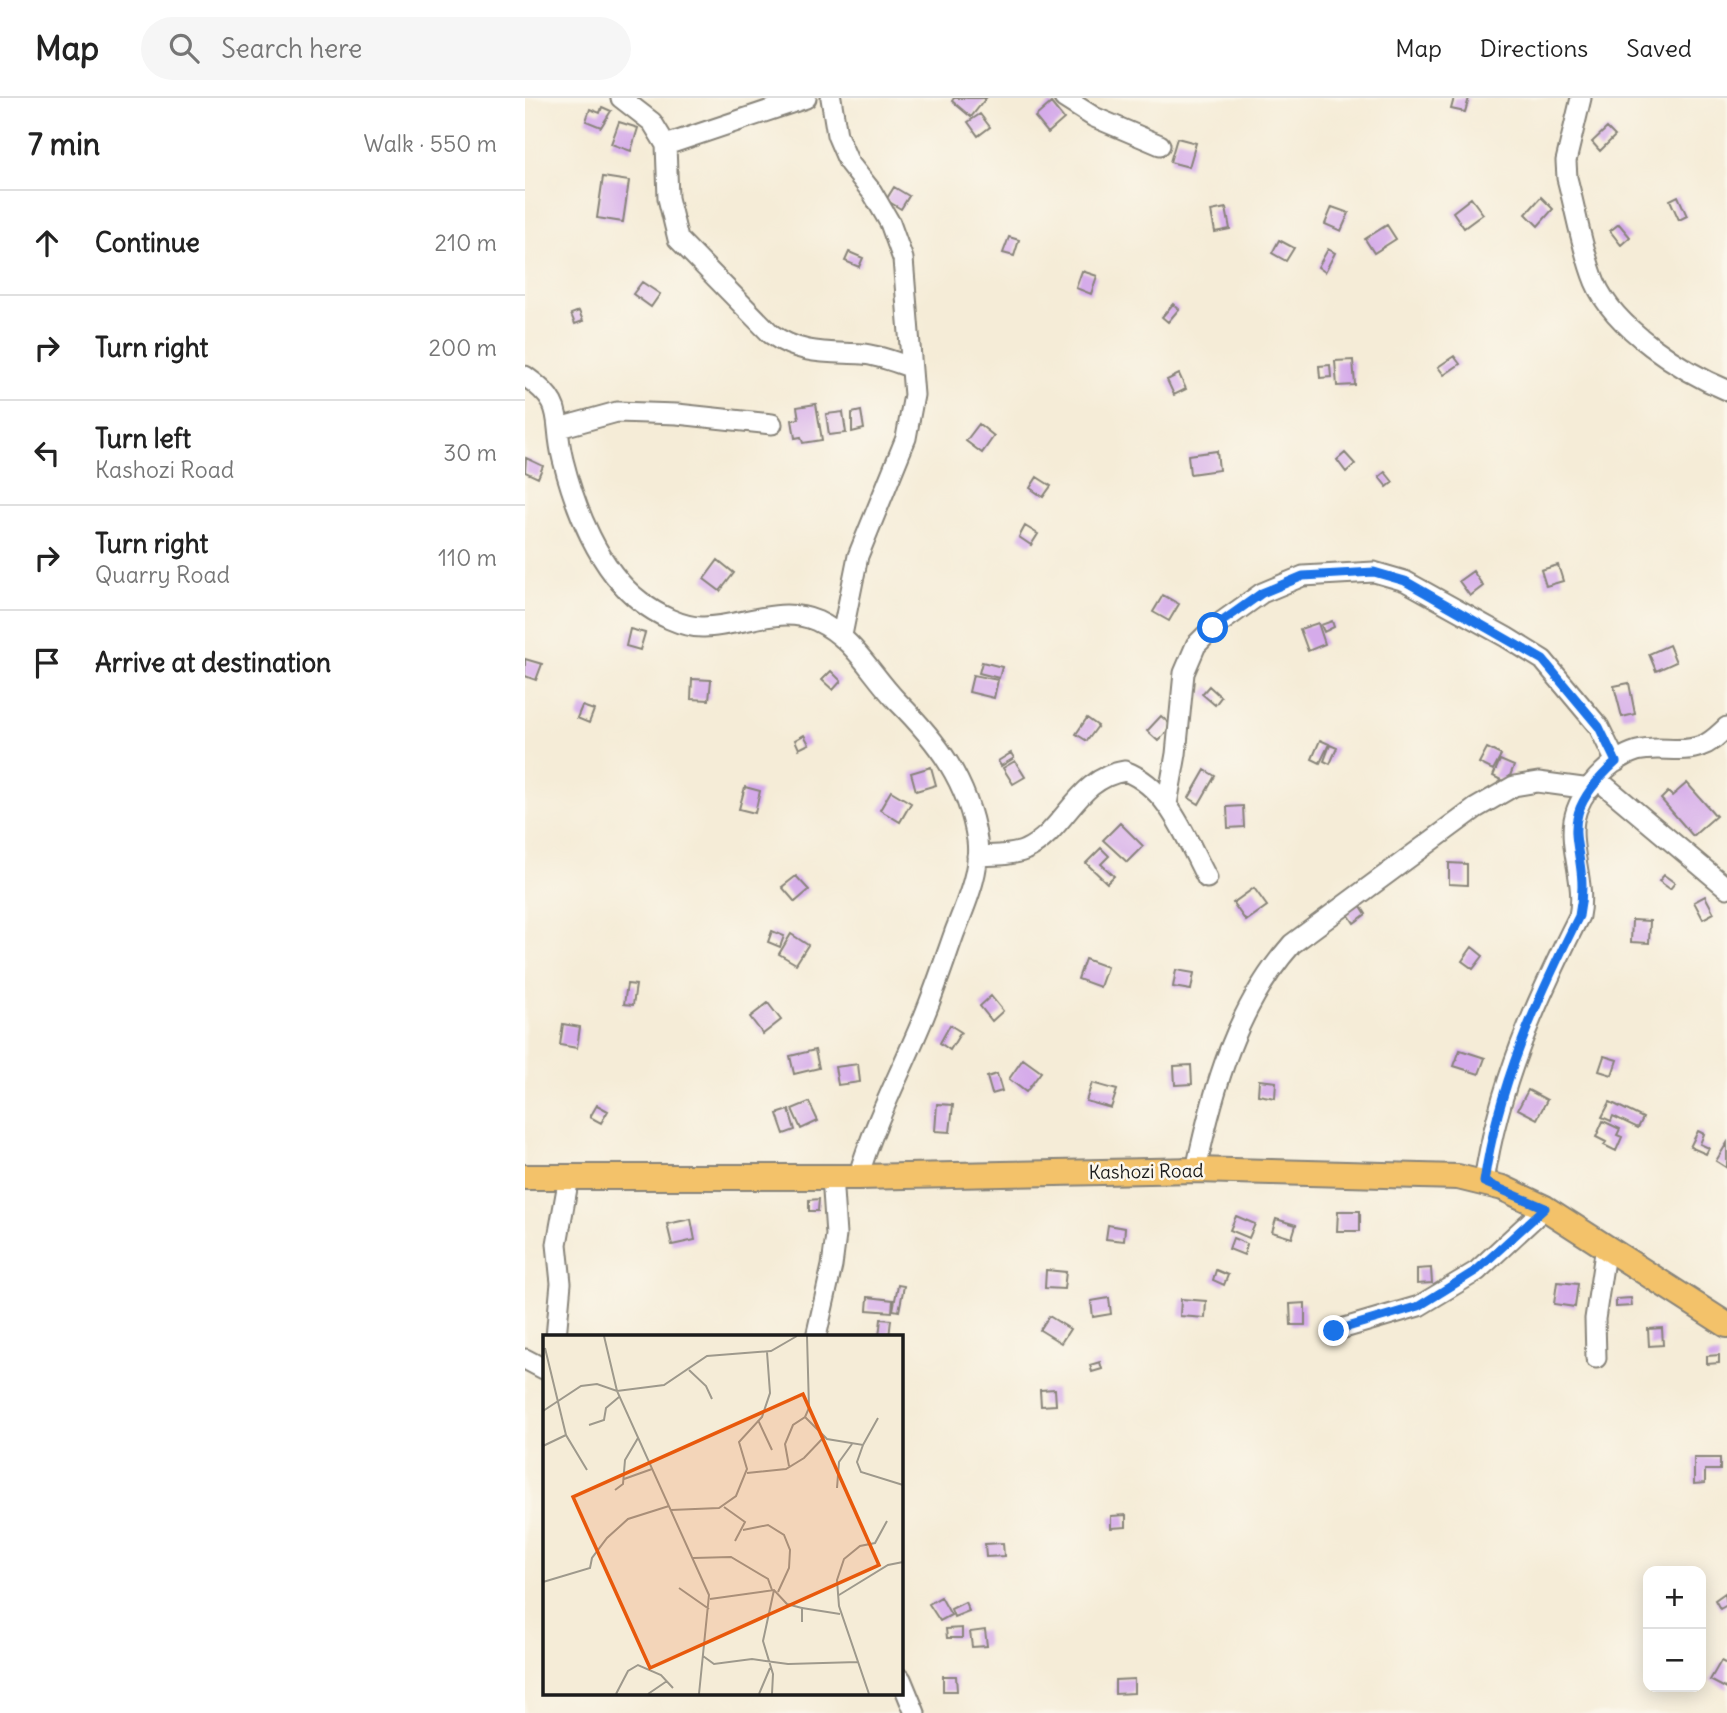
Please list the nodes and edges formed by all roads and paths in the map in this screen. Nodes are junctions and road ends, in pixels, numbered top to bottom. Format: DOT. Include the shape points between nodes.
graph roads {
  1 [pos="621,98"];
  2 [pos="806,98"];
  3 [pos="831,98"];
  4 [pos="1064,98"];
  5 [pos="1581,98"];
  6 [pos="666,145"];
  7 [pos="1160,145"];
  8 [pos="910,367"];
  9 [pos="525,376"];
  10 [pos="1727,390"];
  11 [pos="772,424"];
  12 [pos="559,428"];
  13 [pos="842,635"];
  14 [pos="1727,727"];
  15 [pos="1616,762"];
  16 [pos="1593,784"];
  17 [pos="1167,804"];
  18 [pos="977,856"];
  19 [pos="1207,878"];
  20 [pos="1727,888"];
  21 [pos="1196,1170"];
  22 [pos="832,1176"];
  23 [pos="525,1177"];
  24 [pos="569,1177"];
  25 [pos="857,1177"];
  26 [pos="1484,1182"];
  27 [pos="1545,1208"];
  28 [pos="1606,1247"];
  29 [pos="1727,1325"];
  30 [pos="1334,1331"];
  31 [pos="556,1335"];
  32 [pos="816,1335"];
  33 [pos="1596,1358"];
  34 [pos="525,1359"];
  35 [pos="543,1368"];
  36 [pos="903,1684"];
  37 [pos="915,1713"];
  1 -- 6 [label="street" via="652,122"];
  2 -- 6 [label="street"];
  3 -- 8 [label="street" via="837,135 849,163 890,223 903,260"];
  4 -- 7 [label="street" via="1094,117"];
  5 -- 10 [label="street" via="1566,161 1567,177 1596,284 1653,349 1705,382"];
  6 -- 8 [label="street" via="668,198 678,239 771,334 810,353 864,354"];
  8 -- 13 [label="street" via="913,394 906,438 858,556"];
  9 -- 12 [label="street" via="549,395"];
  11 -- 12 [label="street" via="617,412"];
  12 -- 13 [label="street" via="564,467 599,555 638,600 661,614 704,628 795,616"];
  13 -- 18 [label="street" via="946,755 974,827"];
  14 -- 15 [label="street" via="1701,746 1637,751"];
  15 -- 16 [label="street"];
  15 -- 17 [label="street" via="1599,727 1543,660 1506,637 1405,581 1374,572 1303,576 1262,593 1196,645 1184,673"];
  16 -- 20 [label="street"];
  16 -- 21 [label="street" via="1514,786 1476,808 1292,944 1271,968 1222,1062"];
  16 -- 26 [label="street" via="1574,823 1583,897 1579,916 1513,1061"];
  17 -- 18 [label="street" via="1138,776 1113,773 1086,788 1027,849"];
  17 -- 19 [label="street"];
  18 -- 25 [label="street" via="971,889 921,1025 870,1136"];
  21 -- 25 [label="main road, Kashozi Road"];
  21 -- 26 [label="main road, Kashozi Road" via="1445,1176"];
  22 -- 24 [label="main road, Kashozi Road"];
  22 -- 25 [label="main road, Kashozi Road"];
  22 -- 32 [label="street" via="836,1235"];
  23 -- 24 [label="main road, Kashozi Road"];
  24 -- 31 [label="street" via="557,1244 561,1283"];
  26 -- 27 [label="main road, Kashozi Road"];
  27 -- 28 [label="main road, Kashozi Road"];
  27 -- 30 [label="street" via="1477,1270 1419,1306"];
  28 -- 29 [label="main road, Kashozi Road"];
  28 -- 33 [label="street" via="1595,1319"];
  34 -- 35 [label="street"];
  36 -- 37 [label="street"];
}
